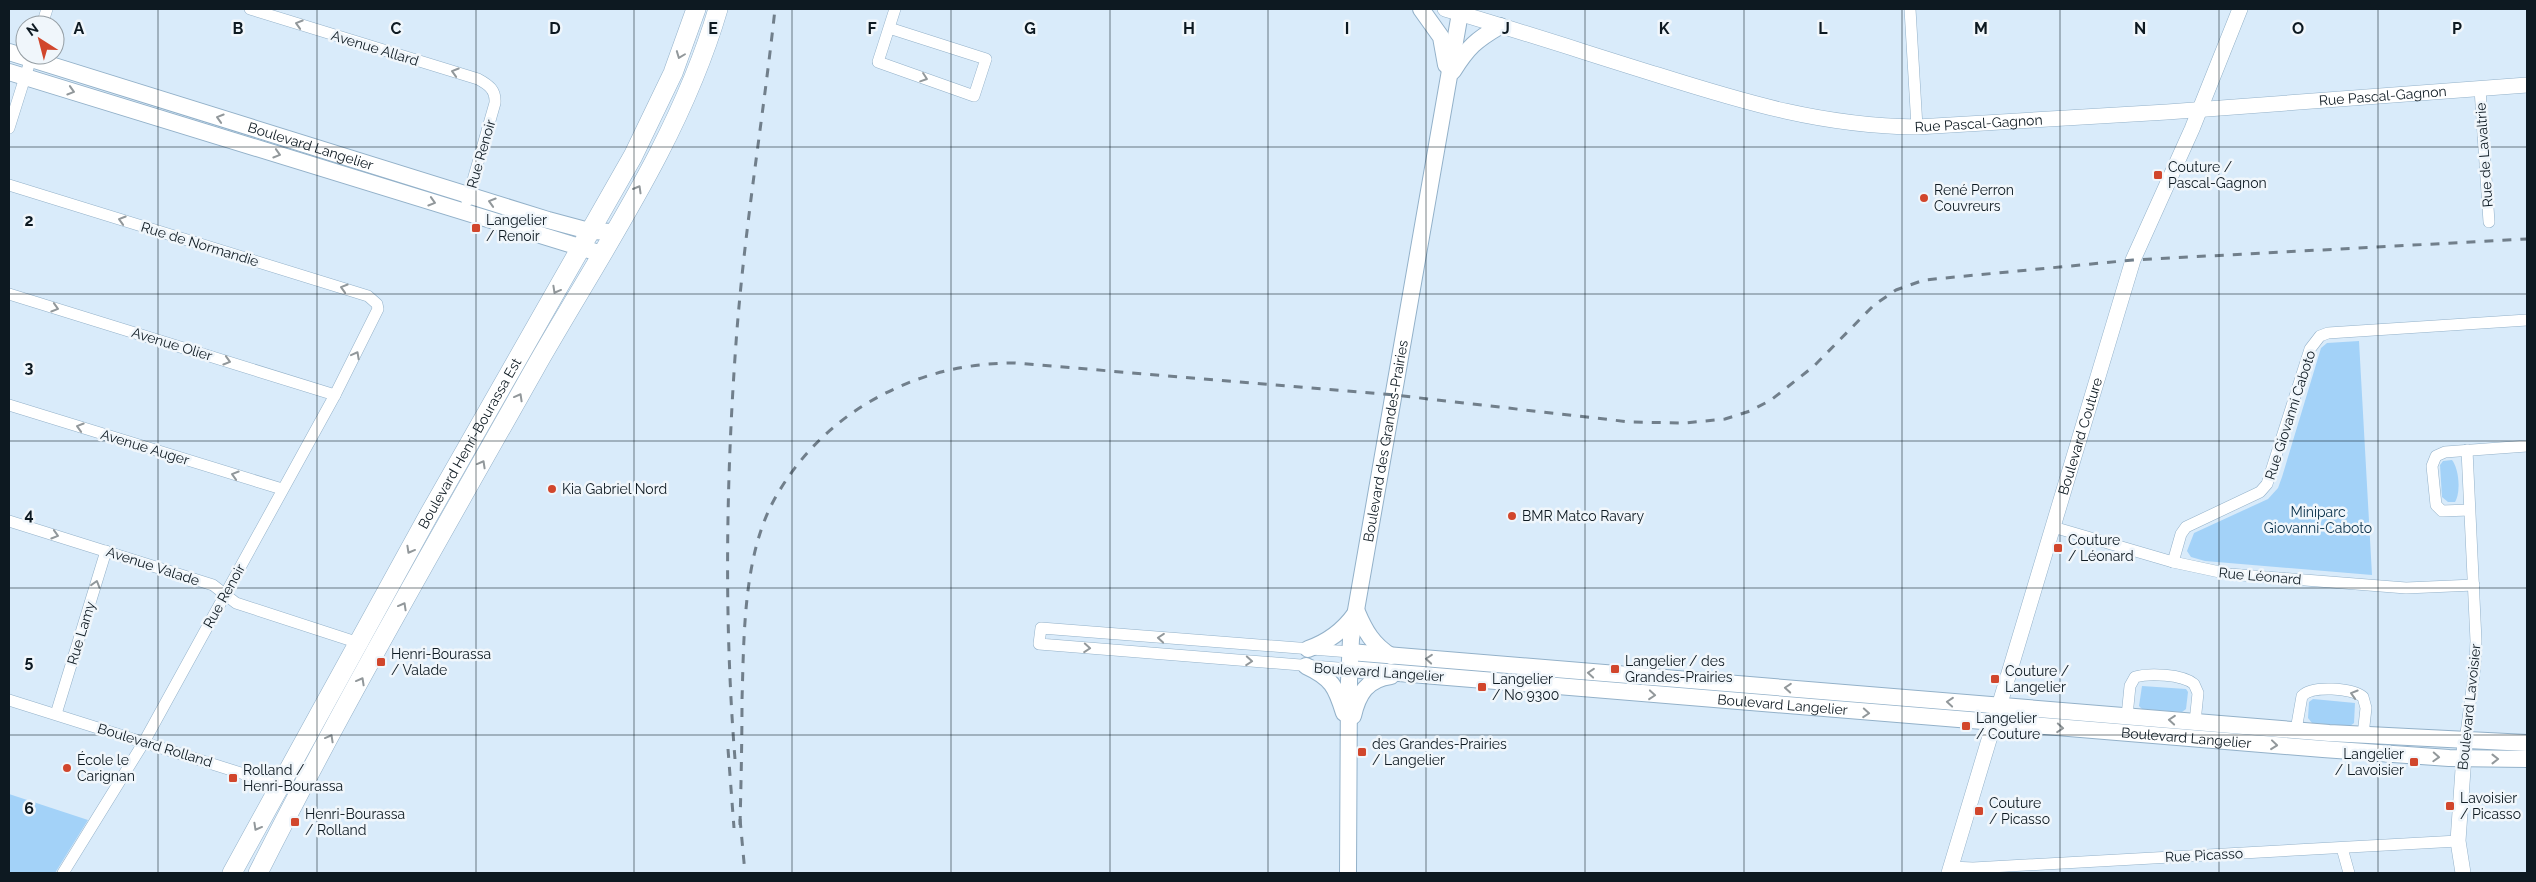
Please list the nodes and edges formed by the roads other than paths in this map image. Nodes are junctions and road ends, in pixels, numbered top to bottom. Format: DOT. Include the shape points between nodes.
graph roads {
  1 [pos="250,9"];
  2 [pos="696,9"];
  3 [pos="718,9"];
  4 [pos="895,9"];
  5 [pos="1421,9"];
  6 [pos="1910,9"];
  7 [pos="2240,9"];
  8 [pos="1453,11"];
  9 [pos="1500,26"];
  10 [pos="889,28"];
  11 [pos="29,65"];
  12 [pos="56,65"];
  13 [pos="9,72"];
  14 [pos="25,77"];
  15 [pos="1448,79"];
  16 [pos="2527,86"];
  17 [pos="2480,89"];
  18 [pos="496,95"];
  19 [pos="2200,110"];
  20 [pos="1917,127"];
  21 [pos="9,128"];
  22 [pos="9,185"];
  23 [pos="469,195"];
  24 [pos="463,212"];
  25 [pos="2489,222"];
  26 [pos="589,231"];
  27 [pos="614,232"];
  28 [pos="579,248"];
  29 [pos="602,254"];
  30 [pos="9,294"];
  31 [pos="377,315"];
  32 [pos="2527,320"];
  33 [pos="335,395"];
  34 [pos="9,404"];
  35 [pos="2527,446"];
  36 [pos="2467,450"];
  37 [pos="282,489"];
  38 [pos="2469,510"];
  39 [pos="9,521"];
  40 [pos="2052,527"];
  41 [pos="106,551"];
  42 [pos="2173,562"];
  43 [pos="2474,585"];
  44 [pos="226,594"];
  45 [pos="1356,612"];
  46 [pos="358,643"];
  47 [pos="379,648"];
  48 [pos="1308,649"];
  49 [pos="1392,656"];
  50 [pos="1350,661"];
  51 [pos="1306,666"];
  52 [pos="1411,674"];
  53 [pos="9,700"];
  54 [pos="1999,706"];
  55 [pos="56,714"];
  56 [pos="2127,716"];
  57 [pos="1994,722"];
  58 [pos="2195,722"];
  59 [pos="2296,730"];
  60 [pos="1349,735"];
  61 [pos="2363,735"];
  62 [pos="2464,741"];
  63 [pos="144,742"];
  64 [pos="2527,743"];
  65 [pos="2463,758"];
  66 [pos="2527,759"];
  67 [pos="281,784"];
  68 [pos="301,792"];
  69 [pos="2458,841"];
  70 [pos="2342,848"];
  71 [pos="1950,870"];
  72 [pos="63,873"];
  73 [pos="232,873"];
  74 [pos="258,873"];
  75 [pos="1348,873"];
  76 [pos="2349,873"];
  77 [pos="2463,873"];
  18 -- 1 [label="street, Avenue Allard, one-way" via="492,88 478,80"];
  2 -- 26 [label="main road, Boulevard Henri-Bourassa Est, one-way" via="673,73 652,118"];
  27 -- 3 [label="main road, Boulevard Henri-Bourassa Est, one-way" via="678,117"];
  4 -- 10 [label="street"];
  5 -- 15 [label="main road" via="1440,37"];
  6 -- 20 [label="street"];
  7 -- 19 [label="street, Boulevard Couture"];
  8 -- 9 [label="street, Rue Pascal-Gagnon"];
  8 -- 15 [label="main road, Boulevard des Grandes-Prairies"];
  9 -- 15 [label="main road" via="1468,47"];
  9 -- 20 [label="street, Rue Pascal-Gagnon" via="1764,108 1852,124"];
  10 -- 10 [label="street, one-way" via="878,62 974,96 986,59"];
  11 -- 14 [label="street"];
  23 -- 12 [label="main road, Boulevard Langelier, one-way"];
  13 -- 14 [label="main road, Boulevard Langelier"];
  14 -- 21 [label="street"];
  14 -- 24 [label="main road, Boulevard Langelier, one-way"];
  15 -- 45 [label="main road, Boulevard des Grandes-Prairies"];
  16 -- 17 [label="street, Rue Pascal-Gagnon"];
  17 -- 19 [label="street, Rue Pascal-Gagnon"];
  17 -- 25 [label="street, Rue de Lavaltrie"];
  18 -- 23 [label="street, Rue Renoir"];
  19 -- 20 [label="street, Rue Pascal-Gagnon"];
  19 -- 40 [label="street, Boulevard Couture" via="2133,260"];
  31 -- 22 [label="street, Rue de Normandie, one-way" via="377,304 368,296"];
  23 -- 24 [label="street, Rue Renoir"];
  26 -- 23 [label="main road, Boulevard Langelier, one-way"];
  24 -- 28 [label="main road, Boulevard Langelier" via="550,236"];
  26 -- 27 [label="main road, Boulevard Langelier"];
  26 -- 28 [label="main road, Boulevard Henri-Bourassa Est"];
  27 -- 29 [label="main road, Boulevard Henri-Bourassa Est"];
  28 -- 29 [label="main road, Boulevard Langelier"];
  28 -- 46 [label="main road, Boulevard Henri-Bourassa Est, one-way"];
  47 -- 29 [label="main road, Boulevard Henri-Bourassa Est, one-way"];
  30 -- 33 [label="street, Avenue Olier, one-way"];
  33 -- 31 [label="street, Rue Renoir, one-way"];
  32 -- 42 [label="street, Rue Giovanni Caboto" via="2320,336 2310,349 2267,484 2260,492 2186,527"];
  33 -- 37 [label="street, Rue Renoir"];
  37 -- 34 [label="street, Avenue Auger, one-way"];
  35 -- 36 [label="street"];
  36 -- 38 [label="street, Boulevard Lavoisier"];
  36 -- 38 [label="street" via="2440,453 2432,466 2434,502 2438,509"];
  37 -- 44 [label="street, Rue Renoir"];
  38 -- 43 [label="street, Boulevard Lavoisier"];
  39 -- 41 [label="street, Avenue Valade, one-way"];
  40 -- 42 [label="street, Rue Léonard"];
  40 -- 54 [label="street, Boulevard Couture"];
  41 -- 44 [label="street, Avenue Valade" via="213,585"];
  55 -- 41 [label="street, Rue Lamy, one-way"];
  42 -- 43 [label="street, Rue Léonard" via="2229,574 2395,587"];
  43 -- 62 [label="street, Boulevard Lavoisier" via="2476,658"];
  44 -- 46 [label="street, Avenue Valade" via="236,603"];
  44 -- 63 [label="street, Rue Renoir"];
  45 -- 48 [label="main road" via="1338,633"];
  45 -- 49 [label="main road" via="1378,648"];
  45 -- 50 [label="main road, Boulevard des Grandes-Prairies"];
  46 -- 47 [label="street, Avenue Valade"];
  46 -- 67 [label="main road, Boulevard Henri-Bourassa Est"];
  68 -- 47 [label="main road, Boulevard Henri-Bourassa Est, one-way"];
  48 -- 50 [label="street, Boulevard Langelier"];
  48 -- 51 [label="street, Boulevard Langelier, one-way" via="1041,628 1039,644"];
  49 -- 50 [label="main road, Boulevard Langelier"];
  54 -- 49 [label="main road, Boulevard Langelier, one-way"];
  50 -- 51 [label="street, Boulevard Langelier"];
  50 -- 52 [label="main road, Boulevard Langelier"];
  50 -- 60 [label="main road, Boulevard des Grandes-Prairies"];
  51 -- 60 [label="main road" via="1332,682"];
  52 -- 57 [label="main road, Boulevard Langelier, one-way"];
  52 -- 60 [label="main road" via="1385,677 1365,686"];
  53 -- 55 [label="street, Boulevard Rolland"];
  54 -- 56 [label="main road, Boulevard Langelier"];
  54 -- 57 [label="street, Boulevard Couture"];
  55 -- 63 [label="street, Boulevard Rolland"];
  58 -- 56 [label="main road, Boulevard Langelier, one-way"];
  56 -- 58 [label="street, Boulevard Langelier" via="2134,677 2184,678 2197,688"];
  57 -- 65 [label="main road, Boulevard Langelier, one-way"];
  57 -- 71 [label="street, Boulevard Couture"];
  58 -- 59 [label="main road, Boulevard Langelier"];
  59 -- 61 [label="main road, Boulevard Langelier"];
  61 -- 59 [label="street, one-way" via="2366,708 2363,697 2353,692 2315,688 2302,696"];
  60 -- 75 [label="main road, Boulevard des Grandes-Prairies"];
  61 -- 62 [label="main road, Boulevard Langelier"];
  62 -- 64 [label="main road, Boulevard Langelier"];
  62 -- 65 [label="street, Boulevard Lavoisier"];
  63 -- 67 [label="street, Boulevard Rolland"];
  63 -- 72 [label="street, Rue Renoir"];
  65 -- 66 [label="main road, Boulevard Langelier, one-way"];
  65 -- 69 [label="street, Boulevard Lavoisier"];
  67 -- 68 [label="street, Boulevard Rolland"];
  67 -- 73 [label="main road, Boulevard Henri-Bourassa Est, one-way"];
  68 -- 74 [label="main road, Boulevard Henri-Bourassa Est"];
  69 -- 70 [label="street, Rue Picasso"];
  69 -- 77 [label="street, Boulevard Lavoisier"];
  70 -- 71 [label="street, Rue Picasso"];
  70 -- 76 [label="street"];
}
